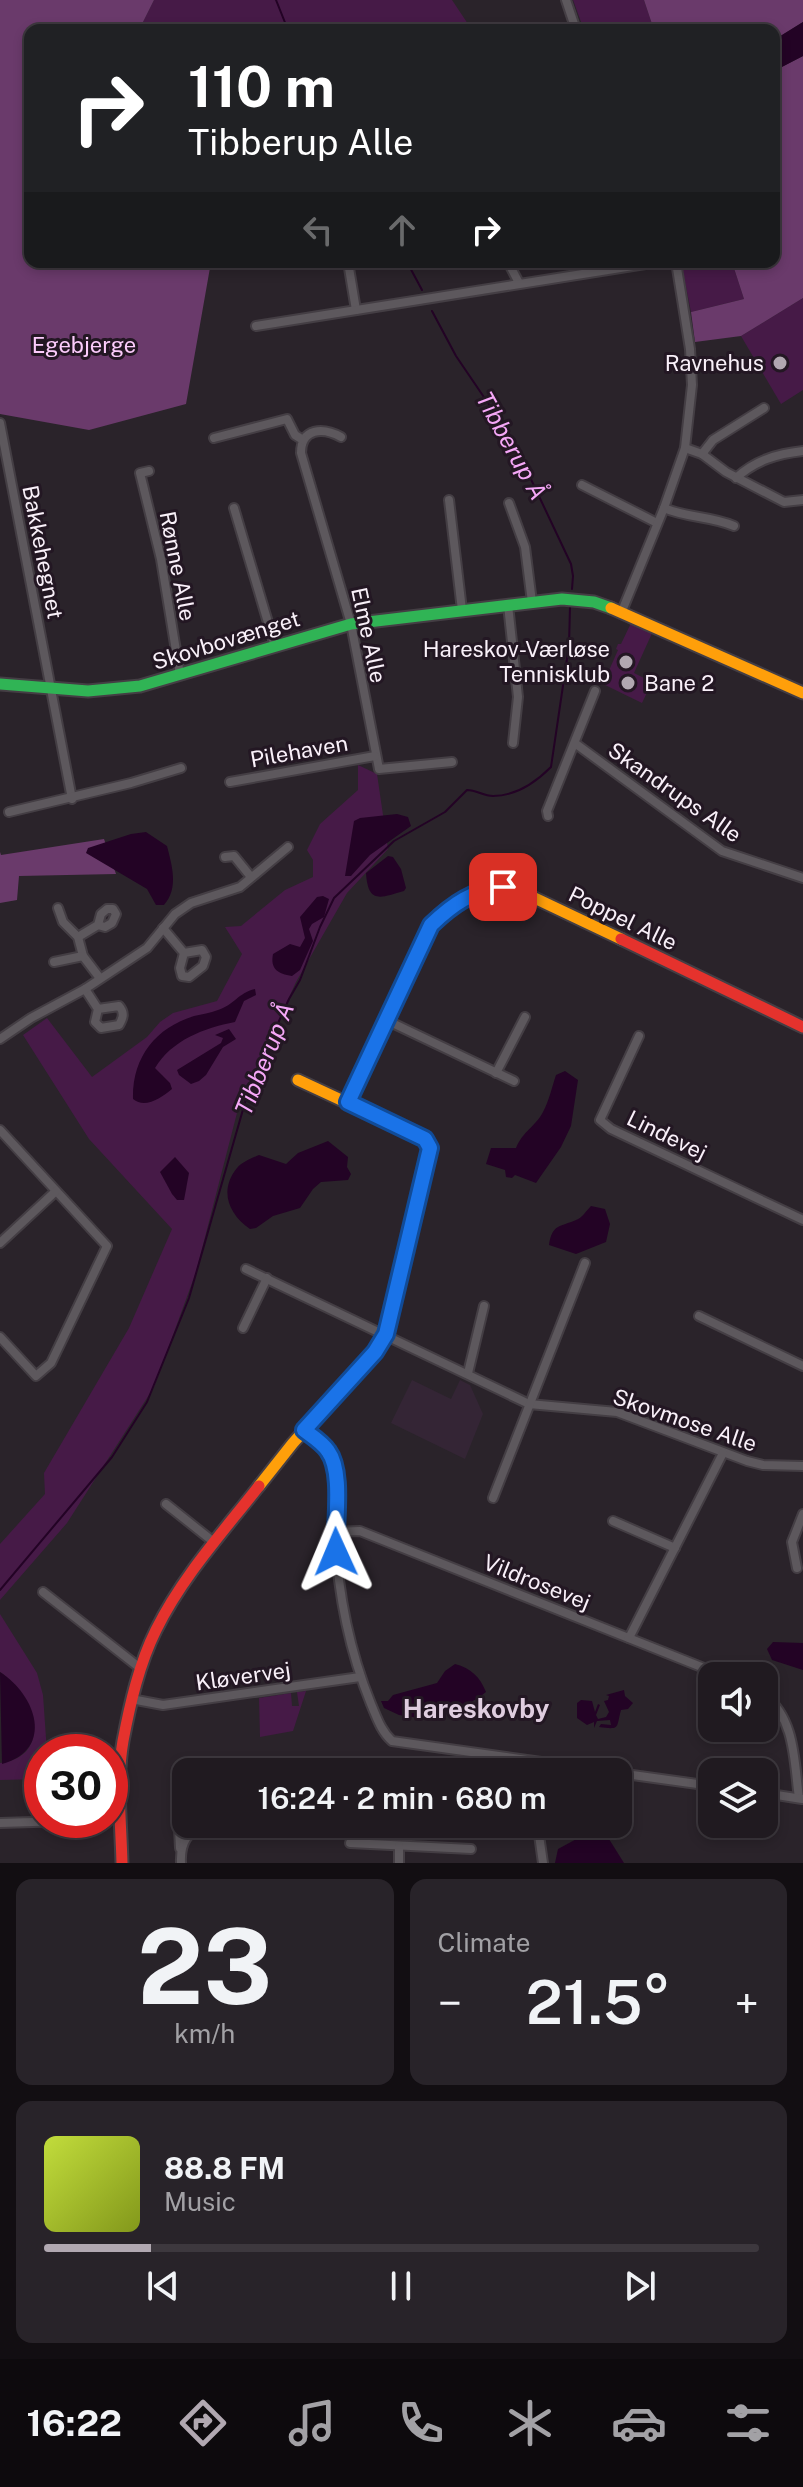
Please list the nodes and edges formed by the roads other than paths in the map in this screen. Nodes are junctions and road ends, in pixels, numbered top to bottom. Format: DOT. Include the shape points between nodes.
graph roads {
  1 [pos="566,0"];
  2 [pos="574,24"];
  3 [pos="349,268"];
  4 [pos="511,268"];
  5 [pos="618,268"];
  6 [pos="677,268"];
  7 [pos="519,283"];
  8 [pos="356,310"];
  9 [pos="256,326"];
  10 [pos="764,408"];
  11 [pos="0,423"];
  12 [pos="341,437"];
  13 [pos="214,438"];
  14 [pos="303,440"];
  15 [pos="685,448"];
  16 [pos="803,451"];
  17 [pos="702,454"];
  18 [pos="149,471"];
  19 [pos="736,478"];
  20 [pos="582,485"];
  21 [pos="449,500"];
  22 [pos="803,500"];
  23 [pos="509,503"];
  24 [pos="234,508"];
  25 [pos="664,508"];
  26 [pos="657,523"];
  27 [pos="734,526"];
  28 [pos="532,602"];
  29 [pos="508,605"];
  30 [pos="462,610"];
  31 [pos="622,611"];
  32 [pos="351,624"];
  33 [pos="275,646"];
  34 [pos="180,675"];
  35 [pos="0,684"];
  36 [pos="51,688"];
  37 [pos="595,691"];
  38 [pos="803,693"];
  39 [pos="513,743"];
  40 [pos="576,744"];
  41 [pos="375,756"];
  42 [pos="452,762"];
  43 [pos="181,768"];
  44 [pos="230,782"];
  45 [pos="72,799"];
  46 [pos="9,812"];
  47 [pos="548,816"];
  48 [pos="288,847"];
  49 [pos="225,857"];
  50 [pos="251,877"];
  51 [pos="803,878"];
  52 [pos="58,908"];
  53 [pos="98,925"];
  54 [pos="163,928"];
  55 [pos="78,937"];
  56 [pos="184,953"];
  57 [pos="83,956"];
  58 [pos="54,962"];
  59 [pos="99,977"];
  60 [pos="85,989"];
  61 [pos="98,1009"];
  62 [pos="525,1017"];
  63 [pos="386,1020"];
  64 [pos="803,1027"];
  65 [pos="639,1036"];
  66 [pos="0,1039"];
  67 [pos="496,1073"];
  68 [pos="298,1080"];
  69 [pos="514,1081"];
  70 [pos="348,1102"];
  71 [pos="0,1130"];
  72 [pos="56,1191"];
  73 [pos="803,1220"];
  74 [pos="0,1243"];
  75 [pos="585,1263"];
  76 [pos="246,1269"];
  77 [pos="267,1278"];
  78 [pos="484,1306"];
  79 [pos="699,1316"];
  80 [pos="243,1328"];
  81 [pos="386,1334"];
  82 [pos="0,1337"];
  83 [pos="803,1366"];
  84 [pos="468,1373"];
  85 [pos="529,1404"];
  86 [pos="304,1430"];
  87 [pos="723,1453"];
  88 [pos="803,1466"];
  89 [pos="493,1498"];
  90 [pos="166,1504"];
  91 [pos="803,1514"];
  92 [pos="613,1521"];
  93 [pos="334,1532"];
  94 [pos="215,1543"];
  95 [pos="675,1548"];
  96 [pos="797,1568"];
  97 [pos="43,1592"];
  98 [pos="629,1638"];
  99 [pos="698,1666"];
  100 [pos="140,1668"];
  101 [pos="360,1677"];
  102 [pos="131,1699"];
  103 [pos="778,1709"];
  104 [pos="125,1734"];
  105 [pos="515,1758"];
  106 [pos="632,1774"];
  107 [pos="698,1784"];
  108 [pos="778,1795"];
  109 [pos="801,1799"];
  110 [pos="24,1822"];
  111 [pos="0,1823"];
  112 [pos="118,1838"];
  113 [pos="180,1838"];
  114 [pos="185,1838"];
  115 [pos="539,1838"];
  116 [pos="350,1843"];
  117 [pos="399,1846"];
  118 [pos="181,1848"];
  119 [pos="471,1849"];
  120 [pos="122,1863"];
  121 [pos="181,1863"];
  122 [pos="399,1863"];
  123 [pos="543,1863"];
  1 -- 2 [label="street"];
  3 -- 8 [label="street"];
  4 -- 7 [label="street"];
  5 -- 7 [label="street"];
  6 -- 15 [label="street" via="692,385"];
  7 -- 8 [label="street"];
  8 -- 9 [label="street"];
  10 -- 17 [label="street" via="713,440"];
  11 -- 36 [label="street, Bakkehegnet"];
  12 -- 14 [label="street" via="319,430"];
  13 -- 14 [label="street" via="287,419"];
  14 -- 32 [label="street, Elme Alle" via="301,453"];
  15 -- 17 [label="street"];
  15 -- 25 [label="street"];
  16 -- 19 [label="street" via="776,454"];
  17 -- 19 [label="street"];
  18 -- 34 [label="street, Rønne Alle" via="140,473"];
  19 -- 22 [label="street" via="784,502"];
  20 -- 26 [label="street"];
  21 -- 30 [label="street"];
  23 -- 28 [label="street" via="525,547"];
  24 -- 33 [label="street"];
  25 -- 26 [label="street"];
  25 -- 27 [label="street"];
  26 -- 31 [label="street"];
  28 -- 29 [label="street, Skovbovænget"];
  28 -- 31 [label="street, Skovbovænget" via="584,601"];
  29 -- 30 [label="street, Skovbovænget"];
  29 -- 39 [label="street" via="518,697"];
  30 -- 32 [label="street, Skovbovænget"];
  31 -- 38 [label="street, Skovbovænget"];
  32 -- 33 [label="street, Skovbovænget"];
  32 -- 41 [label="street, Elme Alle"];
  33 -- 34 [label="street, Skovbovænget"];
  34 -- 36 [label="street, Skovbovænget" via="112,690"];
  35 -- 36 [label="street, Skovbovænget"];
  36 -- 45 [label="street, Bakkehegnet"];
  37 -- 40 [label="street, Skandrups Alle"];
  40 -- 47 [label="street, Skandrups Alle"];
  40 -- 51 [label="street, Skandrups Alle" via="722,851"];
  41 -- 42 [label="street" via="379,769"];
  41 -- 44 [label="street, Pilehaven"];
  43 -- 45 [label="street"];
  45 -- 46 [label="street"];
  48 -- 50 [label="street"];
  49 -- 50 [label="street" via="234,856"];
  50 -- 54 [label="street" via="240,887 191,903"];
  52 -- 55 [label="street"];
  53 -- 55 [label="street"];
  54 -- 56 [label="street"];
  54 -- 59 [label="street" via="147,948"];
  55 -- 57 [label="street"];
  57 -- 58 [label="street"];
  57 -- 59 [label="street"];
  59 -- 60 [label="street"];
  60 -- 61 [label="street"];
  60 -- 66 [label="street"];
  62 -- 67 [label="street"];
  63 -- 64 [label="street, Poppel Alle" via="431,925 466,896 503,887"];
  63 -- 67 [label="street"];
  63 -- 70 [label="street, Poppel Alle"];
  65 -- 73 [label="street, Lindevej" via="600,1120"];
  67 -- 69 [label="street"];
  68 -- 70 [label="street"];
  70 -- 81 [label="street" via="425,1139 430,1148"];
  71 -- 72 [label="street"];
  72 -- 74 [label="street"];
  72 -- 82 [label="street" via="107,1246 51,1363 36,1376"];
  75 -- 85 [label="street"];
  76 -- 77 [label="street, Skovmose Alle"];
  77 -- 80 [label="street"];
  77 -- 81 [label="street, Skovmose Alle"];
  78 -- 84 [label="street"];
  79 -- 83 [label="street"];
  81 -- 84 [label="street, Skovmose Alle"];
  81 -- 86 [label="street"];
  84 -- 85 [label="street, Skovmose Alle"];
  85 -- 87 [label="street, Skovmose Alle" via="617,1412"];
  85 -- 89 [label="street"];
  86 -- 93 [label="street" via="328,1449 333,1460"];
  86 -- 94 [label="street"];
  87 -- 88 [label="street, Skovmose Alle" via="763,1465"];
  87 -- 95 [label="street"];
  90 -- 94 [label="street"];
  91 -- 96 [label="street" via="792,1542"];
  92 -- 95 [label="street"];
  93 -- 98 [label="street, Vildrosevej" via="360,1531"];
  93 -- 101 [label="street" via="342,1601"];
  94 -- 100 [label="street" via="174,1598"];
  95 -- 98 [label="street"];
  97 -- 100 [label="street"];
  98 -- 99 [label="street, Vildrosevej"];
  100 -- 102 [label="street"];
  101 -- 102 [label="street, Kløvervej" via="163,1705"];
  101 -- 105 [label="street" via="384,1734 392,1741"];
  102 -- 104 [label="street"];
  103 -- 109 [label="street" via="789,1731"];
  106 -- 107 [label="street"];
  108 -- 109 [label="street"];
  110 -- 111 [label="street"];
  112 -- 120 [label="street"];
  113 -- 118 [label="street"];
  114 -- 118 [label="street"];
  115 -- 123 [label="street"];
  116 -- 117 [label="street"];
  117 -- 119 [label="street"];
  117 -- 122 [label="street"];
  118 -- 121 [label="street"];
}
